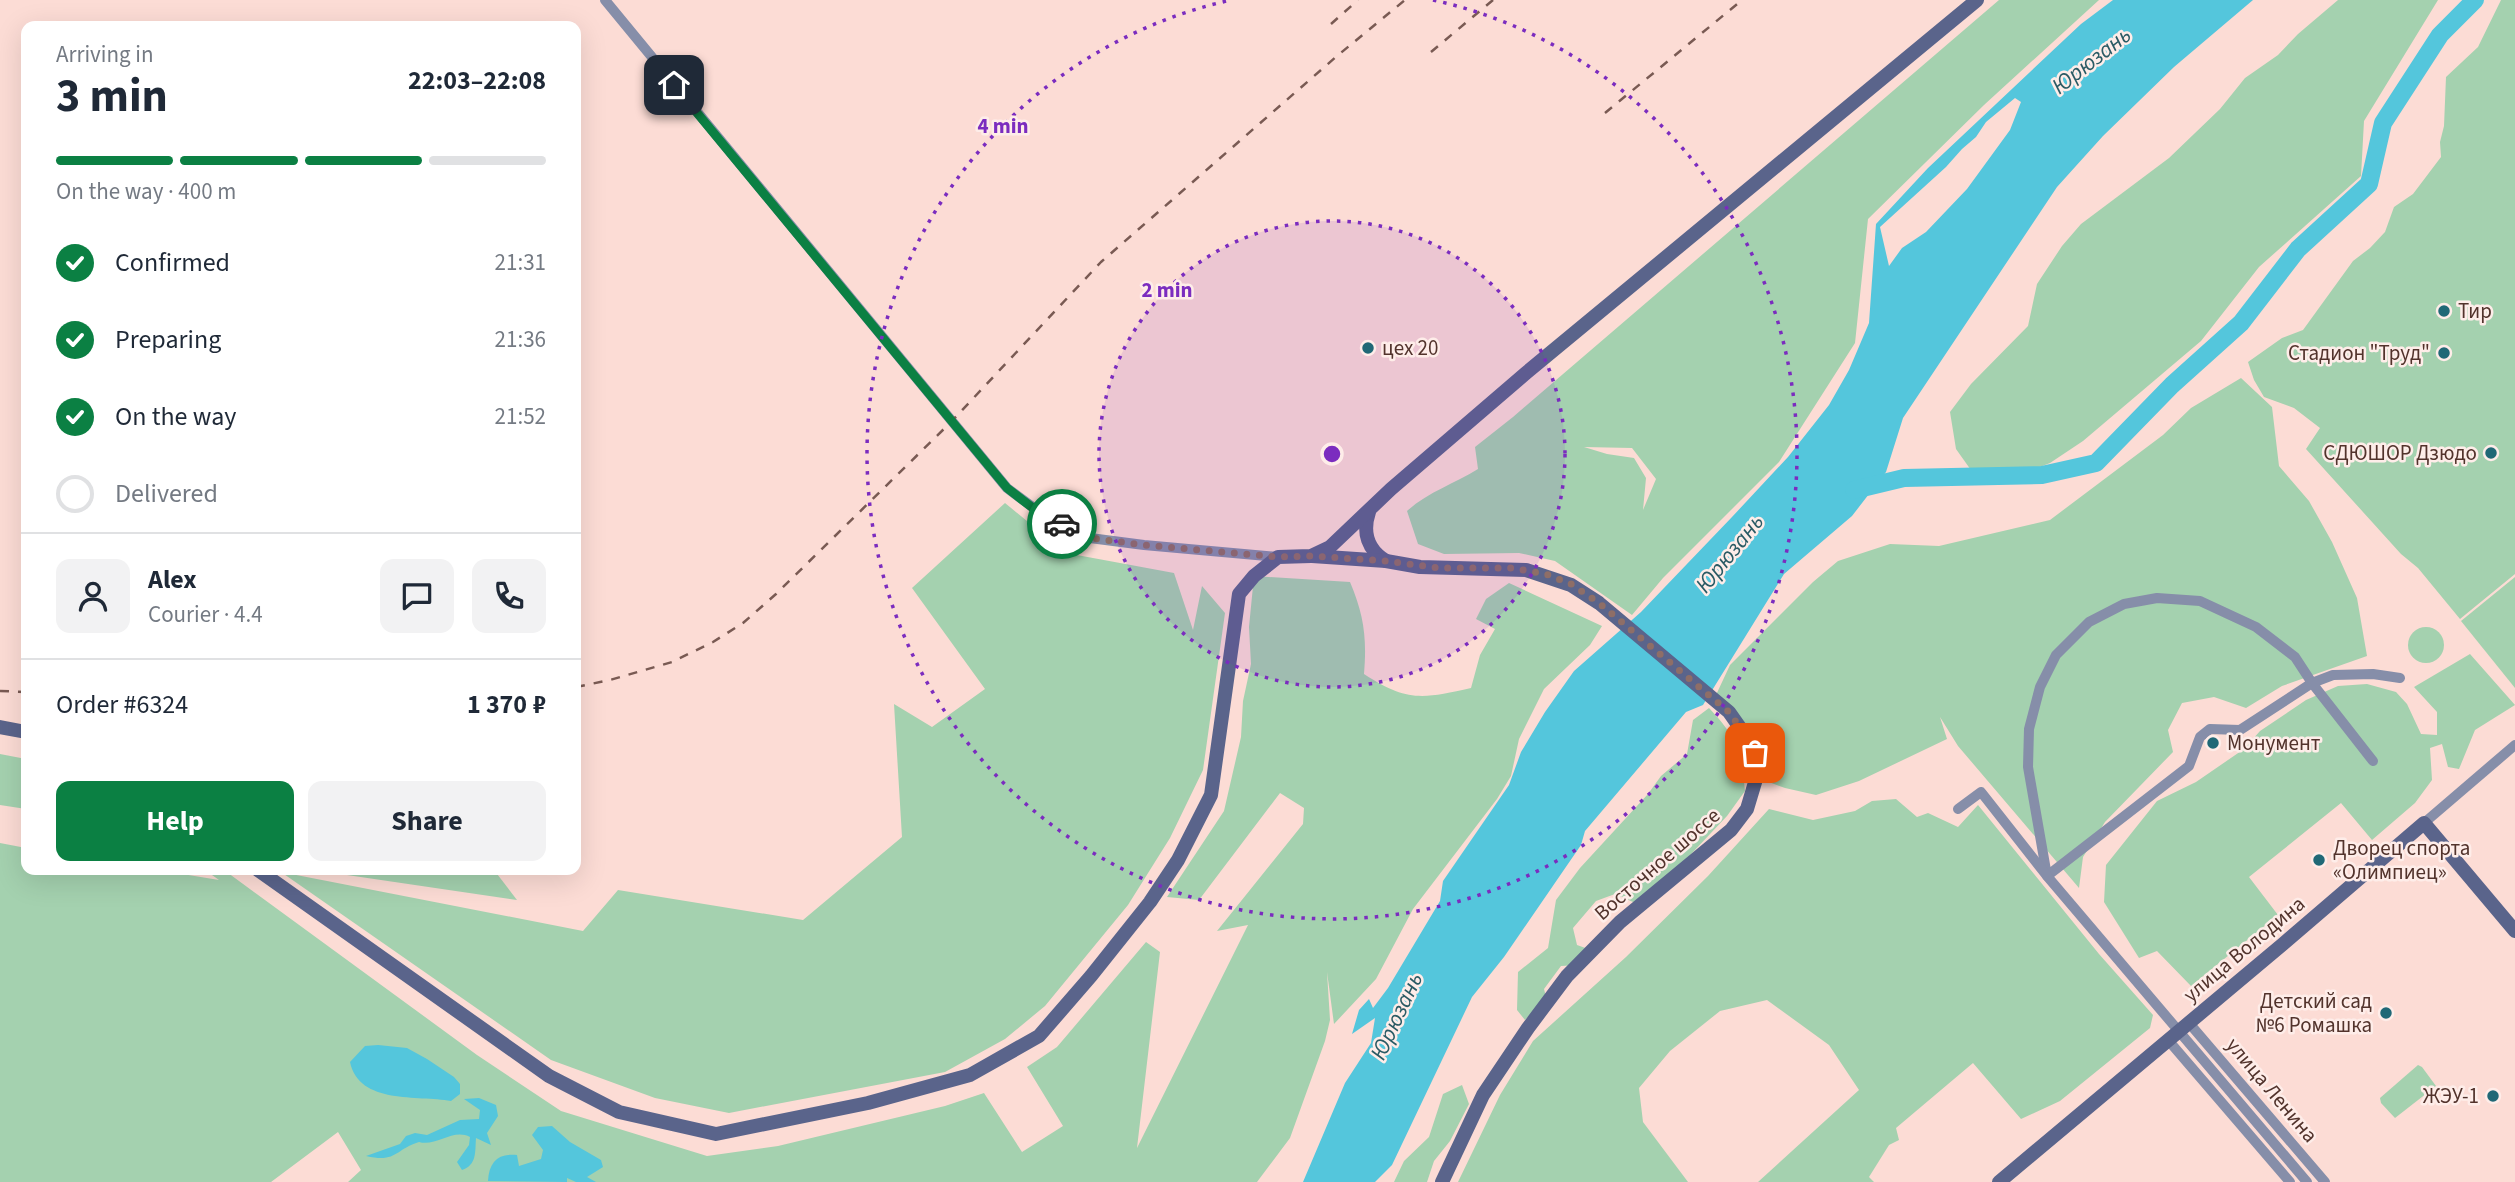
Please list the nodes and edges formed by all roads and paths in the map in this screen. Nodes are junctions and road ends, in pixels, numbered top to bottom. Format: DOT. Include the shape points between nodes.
graph roads {
  1 [pos="605,0"];
  2 [pos="1977,0"];
  3 [pos="1369,512"];
  4 [pos="1311,556"];
  5 [pos="1278,557"];
  6 [pos="1386,561"];
  7 [pos="2400,678"];
  8 [pos="2312,683"];
  9 [pos="0,727"];
  10 [pos="21,731"];
  11 [pos="2515,745"];
  12 [pos="2373,761"];
  13 [pos="1958,809"];
  14 [pos="2424,823"];
  15 [pos="265,875"];
  16 [pos="2047,877"];
  17 [pos="2515,930"];
  18 [pos="2179,1031"];
  19 [pos="1442,1182"];
  20 [pos="1999,1182"];
  21 [pos="2290,1182"];
  22 [pos="2307,1182"];
  23 [pos="2325,1182"];
  1 -- 5 [label="street" via="1007,488 1038,512 1090,538"];
  2 -- 3 [label="street" via="1526,373"];
  3 -- 4 [label="street" via="1329,547"];
  3 -- 6 [label="street" via="1364,527 1369,543"];
  4 -- 5 [label="street, Восточное шоссе"];
  4 -- 6 [label="street, Восточное шоссе"];
  5 -- 15 [label="street" via="1239,594 1211,795 1178,860 1150,902 1039,1036 970,1075 868,1104 716,1135 619,1112 549,1076"];
  6 -- 19 [label="street, Восточное шоссе" via="1433,568 1527,570 1571,584 1729,712 1755,753 1756,779 1747,808 1731,830 1620,922 1567,976 1483,1095"];
  7 -- 8 [label="street" via="2333,675"];
  8 -- 12 [label="street"];
  8 -- 16 [label="street" via="2240,730 2210,729 2200,737 2189,766"];
  8 -- 16 [label="street" via="2295,657 2256,627 2200,601 2157,597 2124,604 2089,622 2056,655 2040,687 2029,729 2028,767"];
  9 -- 10 [label="street"];
  11 -- 14 [label="street, улица Володина"];
  13 -- 16 [label="street" via="1981,792"];
  14 -- 17 [label="street"];
  14 -- 18 [label="street, улица Володина"];
  16 -- 18 [label="street"];
  18 -- 20 [label="street, улица Володина"];
  18 -- 21 [label="street"];
  18 -- 22 [label="street"];
  18 -- 23 [label="street, улица Ленина"];
}
